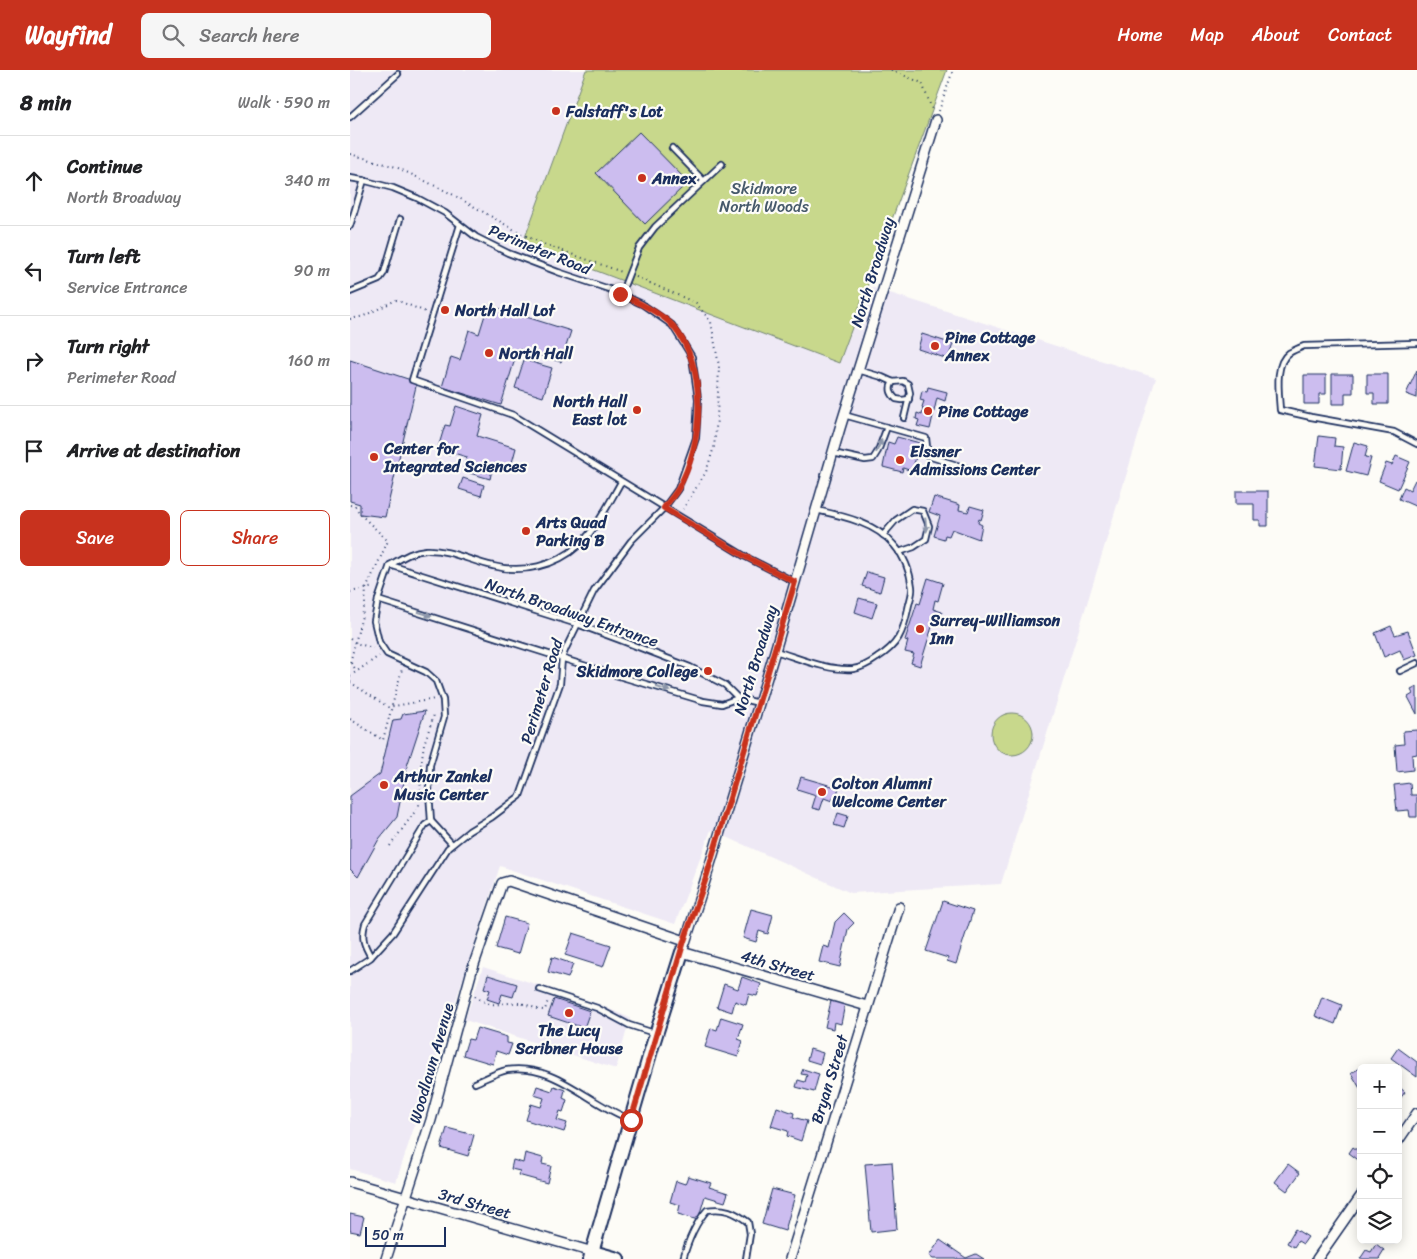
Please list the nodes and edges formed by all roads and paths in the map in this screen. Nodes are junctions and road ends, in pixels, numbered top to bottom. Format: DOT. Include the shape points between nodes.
graph roads {
  1 [pos="891,70"];
  2 [pos="953,70"];
  3 [pos="398,74"];
  4 [pos="350,117"];
  5 [pos="936,120"];
  6 [pos="672,148"];
  7 [pos="350,154"];
  8 [pos="722,164"];
  9 [pos="350,178"];
  10 [pos="364,180"];
  11 [pos="704,181"];
  12 [pos="352,210"];
  13 [pos="400,219"];
  14 [pos="460,225"];
  15 [pos="350,226"];
  16 [pos="628,274"];
  17 [pos="350,292"];
  18 [pos="620,294"];
  19 [pos="432,314"];
  20 [pos="350,319"];
  21 [pos="1417,343"];
  22 [pos="858,370"];
  23 [pos="893,382"];
  24 [pos="909,399"];
  25 [pos="844,415"];
  26 [pos="904,418"];
  27 [pos="887,427"];
  28 [pos="1417,444"];
  29 [pos="833,453"];
  30 [pos="979,472"];
  31 [pos="621,482"];
  32 [pos="350,505"];
  33 [pos="664,508"];
  34 [pos="816,510"];
  35 [pos="679,516"];
  36 [pos="883,536"];
  37 [pos="899,552"];
  38 [pos="390,565"];
  39 [pos="795,582"];
  40 [pos="384,584"];
  41 [pos="366,588"];
  42 [pos="350,592"];
  43 [pos="378,600"];
  44 [pos="577,624"];
  45 [pos="350,639"];
  46 [pos="355,643"];
  47 [pos="374,648"];
  48 [pos="775,651"];
  49 [pos="379,656"];
  50 [pos="562,658"];
  51 [pos="404,662"];
  52 [pos="350,663"];
  53 [pos="1417,663"];
  54 [pos="396,667"];
  55 [pos="402,669"];
  56 [pos="357,671"];
  57 [pos="1400,672"];
  58 [pos="350,676"];
  59 [pos="350,682"];
  60 [pos="433,694"];
  61 [pos="738,698"];
  62 [pos="435,699"];
  63 [pos="759,703"];
  64 [pos="392,707"];
  65 [pos="350,719"];
  66 [pos="421,769"];
  67 [pos="421,776"];
  68 [pos="431,820"];
  69 [pos="452,844"];
  70 [pos="390,846"];
  71 [pos="510,881"];
  72 [pos="899,907"];
  73 [pos="683,946"];
  74 [pos="371,957"];
  75 [pos="350,971"];
  76 [pos="539,989"];
  77 [pos="467,990"];
  78 [pos="550,993"];
  79 [pos="867,1006"];
  80 [pos="656,1033"];
  81 [pos="475,1083"];
  82 [pos="1417,1114"];
  83 [pos="631,1120"];
  84 [pos="1402,1135"];
  85 [pos="350,1182"];
  86 [pos="406,1199"];
  87 [pos="1359,1199"];
  88 [pos="591,1256"];
  89 [pos="386,1259"];
  90 [pos="618,1259"];
  91 [pos="683,1259"];
  92 [pos="746,1259"];
  93 [pos="790,1259"];
  94 [pos="1317,1259"];
  1 -- 5 [label="path" via="922,83"];
  2 -- 5 [label="path"];
  3 -- 4 [label="lane"];
  5 -- 22 [label="street, North Broadway"];
  6 -- 11 [label="lane"];
  7 -- 16 [label="path" via="396,167 543,244"];
  8 -- 11 [label="lane"];
  9 -- 10 [label="lane, Perimeter Road"];
  10 -- 12 [label="lane"];
  10 -- 14 [label="lane, Perimeter Road" via="417,198"];
  11 -- 16 [label="lane" via="656,226 639,248"];
  12 -- 15 [label="lane"];
  13 -- 17 [label="lane" via="384,273 379,280"];
  14 -- 18 [label="lane, Perimeter Road" via="508,253"];
  14 -- 19 [label="lane"];
  16 -- 18 [label="lane"];
  16 -- 35 [label="path" via="696,303 710,322 719,366 714,447 706,472"];
  18 -- 33 [label="lane, Perimeter Road" via="642,304 672,325 692,357 698,399 696,438 678,489"];
  19 -- 20 [label="path" via="396,300 364,316"];
  19 -- 31 [label="lane" via="412,380 513,415"];
  21 -- 28 [label="lane" via="1304,346 1288,354 1281,366 1278,387 1280,410 1394,432"];
  22 -- 23 [label="lane"];
  22 -- 25 [label="street, North Broadway"];
  23 -- 24 [label="lane" via="908,384"];
  23 -- 24 [label="lane" via="890,394 896,400"];
  24 -- 26 [label="lane"];
  25 -- 27 [label="lane"];
  25 -- 29 [label="street, North Broadway"];
  29 -- 27 [label="lane, one-way" via="873,459"];
  27 -- 30 [label="lane" via="926,438 928,456"];
  29 -- 34 [label="street, North Broadway"];
  31 -- 33 [label="lane"];
  31 -- 38 [label="lane" via="595,526 580,544 564,557 542,565 520,570 494,567 444,551 425,550"];
  32 -- 41 [label="path" via="355,506 388,541"];
  33 -- 35 [label="lane"];
  33 -- 44 [label="lane, Perimeter Road" via="607,572"];
  34 -- 36 [label="lane" via="848,518"];
  34 -- 39 [label="street, North Broadway"];
  35 -- 39 [label="lane" via="746,557"];
  36 -- 37 [label="lane"];
  36 -- 37 [label="lane, one-way" via="896,520 912,509 923,511 929,526 926,539"];
  37 -- 48 [label="lane" via="906,562 912,588 904,628 883,654 854,669 832,667"];
  38 -- 40 [label="lane"];
  38 -- 44 [label="lane, North Broadway Entrance"];
  39 -- 48 [label="street, North Broadway"];
  40 -- 41 [label="path"];
  40 -- 43 [label="lane"];
  41 -- 42 [label="path"];
  41 -- 46 [label="path"];
  43 -- 50 [label="lane, North Broadway Entrance, one-way"];
  43 -- 51 [label="lane" via="374,621 379,642 387,654"];
  44 -- 50 [label="lane, Perimeter Road"];
  44 -- 61 [label="lane, North Broadway Entrance" via="690,667 725,684"];
  45 -- 46 [label="path"];
  46 -- 47 [label="path"];
  46 -- 52 [label="path"];
  48 -- 63 [label="street, North Broadway"];
  49 -- 56 [label="path"];
  50 -- 61 [label="lane, North Broadway Entrance, one-way" via="703,701 722,704"];
  50 -- 69 [label="lane, Perimeter Road" via="560,684 520,796"];
  51 -- 55 [label="path"];
  51 -- 68 [label="lane" via="426,672 436,682 443,700 444,717 430,765"];
  52 -- 56 [label="path"];
  53 -- 57 [label="lane"];
  54 -- 55 [label="path"];
  55 -- 64 [label="path"];
  56 -- 58 [label="path"];
  59 -- 64 [label="path"];
  60 -- 62 [label="path"];
  61 -- 63 [label="lane, North Broadway Entrance"];
  62 -- 64 [label="path"];
  62 -- 66 [label="path"];
  63 -- 73 [label="street, North Broadway"];
  64 -- 65 [label="path" via="383,740"];
  67 -- 70 [label="path" via="418,806"];
  68 -- 69 [label="lane"];
  68 -- 74 [label="lane" via="425,824 364,924 364,945"];
  69 -- 74 [label="lane, Perimeter Road" via="394,933"];
  71 -- 73 [label="street, 4th Street"];
  71 -- 77 [label="street, Woodlawn Avenue" via="502,883"];
  72 -- 79 [label="street, Bryan Street"];
  73 -- 79 [label="street, 4th Street"];
  73 -- 80 [label="street, North Broadway"];
  74 -- 75 [label="lane, Perimeter Road"];
  76 -- 78 [label="lane"];
  77 -- 78 [label="path" via="494,1005 519,1003 538,1010 545,1010"];
  77 -- 86 [label="street, Woodlawn Avenue"];
  78 -- 80 [label="lane" via="597,1008 629,1025"];
  79 -- 93 [label="street, Bryan Street"];
  80 -- 83 [label="street, North Broadway"];
  81 -- 83 [label="lane" via="506,1070 533,1071 552,1076"];
  82 -- 84 [label="street"];
  83 -- 88 [label="street, North Broadway"];
  85 -- 86 [label="street, 3rd Street"];
  86 -- 88 [label="street, 3rd Street"];
  86 -- 89 [label="street, Woodlawn Avenue"];
  87 -- 94 [label="street"];
  88 -- 90 [label="street"];
  91 -- 92 [label="lane" via="700,1219 708,1210 720,1209 748,1222 750,1234"];
}
